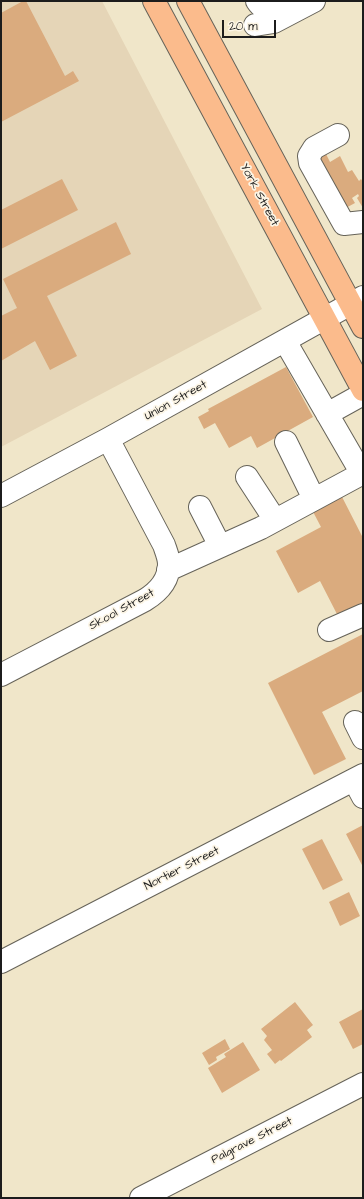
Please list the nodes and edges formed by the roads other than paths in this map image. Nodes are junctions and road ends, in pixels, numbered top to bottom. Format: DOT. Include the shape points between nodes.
graph roads {
  1 [pos="154,1"];
  2 [pos="188,1"];
  3 [pos="257,1"];
  4 [pos="292,1"];
  5 [pos="314,1"];
  6 [pos="255,25"];
  7 [pos="338,135"];
  8 [pos="363,222"];
  9 [pos="357,301"];
  10 [pos="325,319"];
  11 [pos="363,327"];
  12 [pos="285,341"];
  13 [pos="363,390"];
  14 [pos="363,394"];
  15 [pos="327,414"];
  16 [pos="108,439"];
  17 [pos="286,442"];
  18 [pos="362,473"];
  19 [pos="247,477"];
  20 [pos="1,496"];
  21 [pos="314,499"];
  22 [pos="200,508"];
  23 [pos="275,520"];
  24 [pos="220,546"];
  25 [pos="168,570"];
  26 [pos="363,615"];
  27 [pos="329,630"];
  28 [pos="1,675"];
  29 [pos="360,784"];
  30 [pos="1,962"];
  31 [pos="363,1084"];
  32 [pos="141,1198"];
  1 -- 10 [label="main road, York Street"];
  2 -- 9 [label="main road"];
  3 -- 4 [label="street" via="260,6 269,10"];
  5 -- 6 [label="street" via="274,22"];
  7 -- 8 [label="street" via="314,148 309,156 310,163 344,224"];
  9 -- 10 [label="street, Union Street"];
  9 -- 11 [label="main road"];
  10 -- 12 [label="street, Union Street"];
  10 -- 13 [label="main road, York Street"];
  12 -- 15 [label="street"];
  12 -- 16 [label="street, Union Street"];
  14 -- 15 [label="street"];
  15 -- 18 [label="street"];
  16 -- 20 [label="street, Union Street"];
  16 -- 25 [label="street" via="164,545 169,563"];
  17 -- 21 [label="street"];
  18 -- 21 [label="street"];
  19 -- 23 [label="street"];
  21 -- 23 [label="street"];
  22 -- 24 [label="street"];
  23 -- 24 [label="street"];
  24 -- 25 [label="street"];
  25 -- 28 [label="street, Skool Street" via="162,586 155,594"];
  26 -- 27 [label="street"];
  29 -- 30 [label="street, Nortier Street"];
  31 -- 32 [label="street, Palgrave Street"];
}
